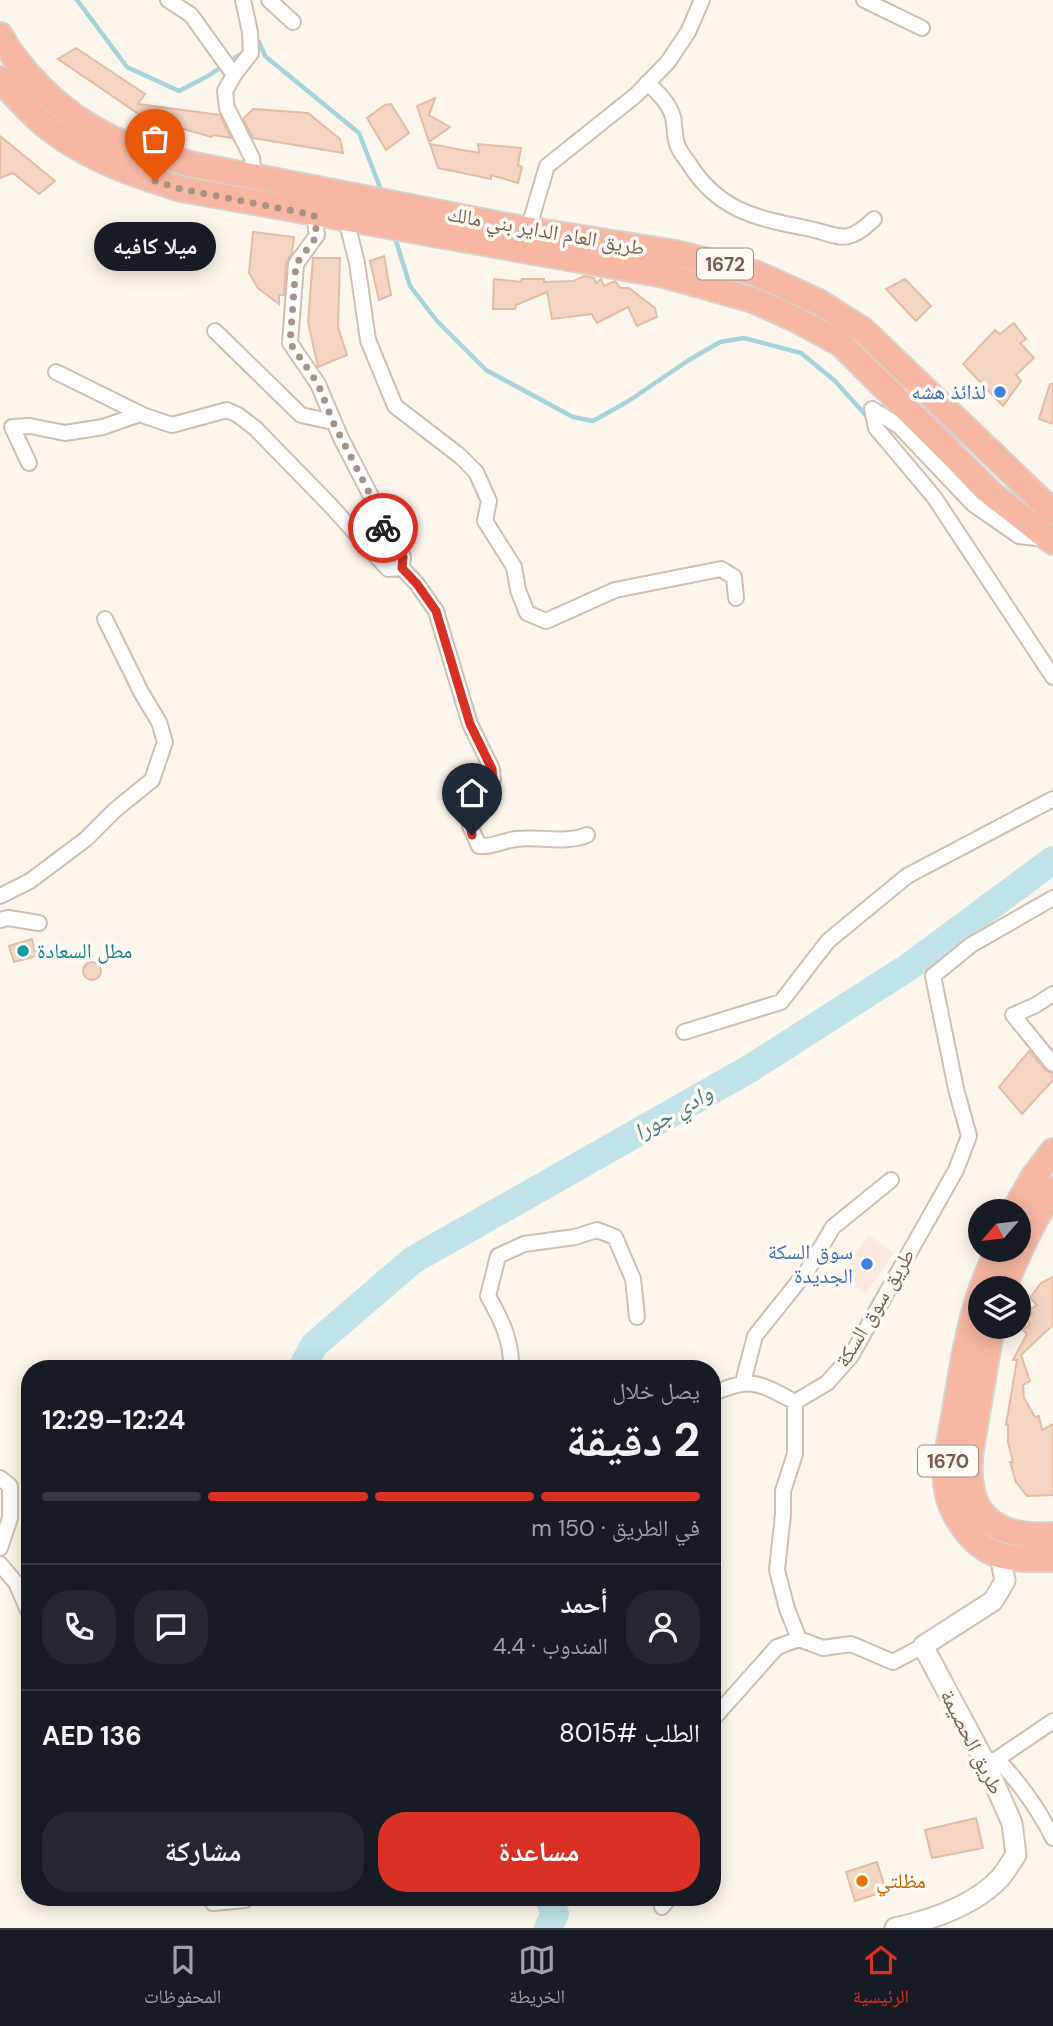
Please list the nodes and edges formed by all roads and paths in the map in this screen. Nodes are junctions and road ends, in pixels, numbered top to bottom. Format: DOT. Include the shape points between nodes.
graph roads {
  1 [pos="168,0"];
  2 [pos="243,0"];
  3 [pos="269,0"];
  4 [pos="702,0"];
  5 [pos="864,0"];
  6 [pos="293,22"];
  7 [pos="922,28"];
  8 [pos="0,35"];
  9 [pos="233,75"];
  10 [pos="0,79"];
  11 [pos="647,83"];
  12 [pos="254,177"];
  13 [pos="314,215"];
  14 [pos="346,219"];
  15 [pos="874,219"];
  16 [pos="528,230"];
  17 [pos="215,331"];
  18 [pos="56,372"];
  19 [pos="140,414"];
  20 [pos="333,422"];
  21 [pos="29,463"];
  22 [pos="1053,512"];
  23 [pos="1051,541"];
  24 [pos="402,568"];
  25 [pos="736,598"];
  26 [pos="106,619"];
  27 [pos="1053,677"];
  28 [pos="1053,799"];
  29 [pos="587,835"];
  30 [pos="0,896"];
  31 [pos="1053,898"];
  32 [pos="0,920"];
  33 [pos="39,923"];
  34 [pos="1053,993"];
  35 [pos="684,1032"];
  36 [pos="1053,1064"];
  37 [pos="1053,1151"];
  38 [pos="891,1180"];
  39 [pos="1053,1190"];
  40 [pos="1021,1199"];
  41 [pos="1008,1276"];
  42 [pos="637,1317"];
  43 [pos="968,1339"];
  44 [pos="989,1339"];
  45 [pos="511,1360"];
  46 [pos="743,1381"];
  47 [pos="721,1390"];
  48 [pos="794,1402"];
  49 [pos="0,1478"];
  50 [pos="1002,1528"];
  51 [pos="1053,1535"];
  52 [pos="0,1548"];
  53 [pos="1000,1555"];
  54 [pos="1053,1559"];
  55 [pos="0,1564"];
  56 [pos="21,1594"];
  57 [pos="799,1639"];
  58 [pos="923,1646"];
  59 [pos="721,1710"];
  60 [pos="1053,1721"];
  61 [pos="991,1760"];
  62 [pos="1053,1838"];
  63 [pos="895,1928"];
  1 -- 9 [label="street" via="191,15"];
  2 -- 9 [label="street" via="251,53"];
  3 -- 6 [label="street"];
  4 -- 11 [label="street" via="688,32"];
  5 -- 7 [label="street"];
  8 -- 12 [label="highway, طريق العام الداير بني مالك / 1672" via="40,87 90,127 146,152"];
  9 -- 12 [label="street" via="225,91 227,108 252,158"];
  10 -- 13 [label="highway, طريق العام الداير بني مالك / 1672" via="57,135 130,173 181,189"];
  11 -- 15 [label="street" via="673,114 677,145 697,177 724,203 752,216 839,238 860,233"];
  11 -- 16 [label="street" via="547,166"];
  12 -- 16 [label="highway, طريق العام الداير بني مالك / 1672"];
  13 -- 14 [label="highway, طريق العام الداير بني مالك / 1672"];
  13 -- 20 [label="street" via="317,236 296,264 290,343 318,384"];
  14 -- 23 [label="highway, طريق العام الداير بني مالك / 1672" via="664,275 753,300 797,320 841,344 993,495"];
  14 -- 25 [label="street" via="368,341 396,406 476,472 489,501 485,521 514,567 527,613 546,621 615,590 721,569 734,577"];
  16 -- 22 [label="highway, طريق العام الداير بني مالك / 1672" via="716,261 820,302 863,330"];
  17 -- 20 [label="street" via="301,415"];
  18 -- 19 [label="street"];
  19 -- 21 [label="street" via="103,427 65,433 30,426 12,428"];
  19 -- 24 [label="street" via="172,425 227,410 239,415 388,569"];
  20 -- 24 [label="street" via="376,506 380,524 403,557"];
  23 -- 27 [label="street" via="1018,536 972,504 899,426 872,409 876,428 934,497"];
  24 -- 29 [label="street" via="436,611 470,724 492,769 493,780 475,806 470,826 479,846 492,847 513,839 575,840"];
  26 -- 30 [label="street" via="165,742 152,780 86,839 30,881"];
  28 -- 35 [label="street" via="907,876 828,941 781,1002"];
  31 -- 48 [label="street, طريق سوق السكة" via="971,945 933,976 968,1136 956,1170 851,1356 827,1384"];
  32 -- 33 [label="street"];
  34 -- 36 [label="street" via="1013,1015"];
  37 -- 40 [label="highway"];
  38 -- 46 [label="street" via="833,1227 807,1271 755,1336"];
  39 -- 41 [label="highway"];
  42 -- 45 [label="street" via="633,1279 615,1237 597,1230 524,1244 498,1256 488,1296 504,1325"];
  43 -- 53 [label="highway, 1670" via="948,1448 947,1489 953,1511 968,1533"];
  44 -- 50 [label="highway, 1670" via="968,1468 976,1507"];
  46 -- 47 [label="street"];
  46 -- 48 [label="street"];
  48 -- 57 [label="street" via="795,1454 783,1491 777,1570"];
  49 -- 52 [label="street" via="10,1486 9,1518"];
  50 -- 51 [label="highway"];
  50 -- 53 [label="highway"];
  53 -- 54 [label="highway, 1670"];
  53 -- 58 [label="street" via="1005,1581 993,1601"];
  55 -- 56 [label="street"];
  57 -- 58 [label="street" via="822,1648 850,1644 893,1662"];
  57 -- 59 [label="street" via="777,1647"];
  58 -- 61 [label="street, طريق الحصيمة"];
  60 -- 61 [label="street"];
  61 -- 62 [label="street" via="1018,1781"];
  61 -- 63 [label="street, طريق الحصيمة" via="1012,1823 1016,1855 999,1879 968,1902"];
}
